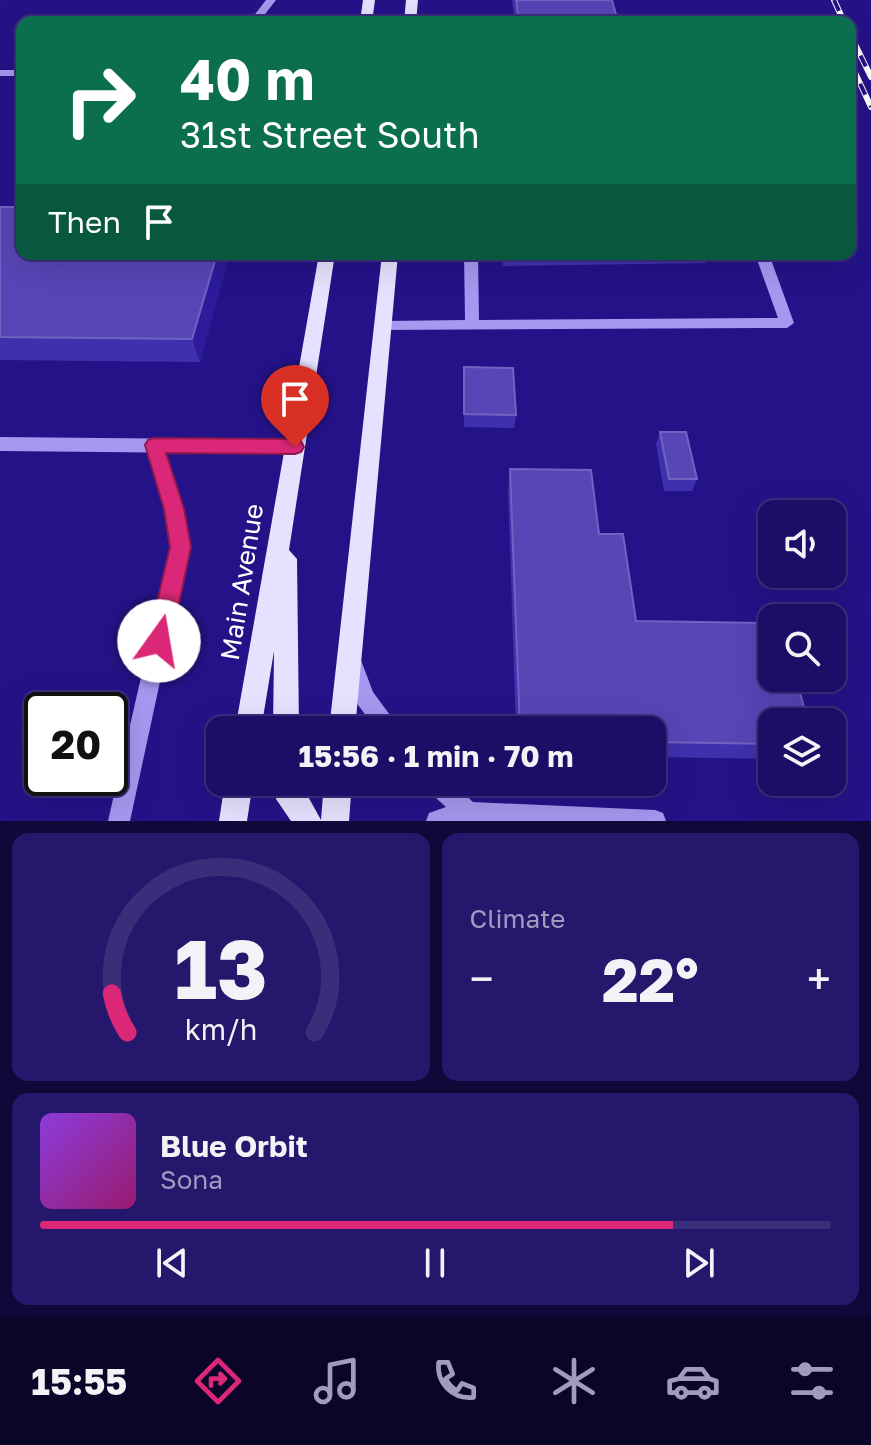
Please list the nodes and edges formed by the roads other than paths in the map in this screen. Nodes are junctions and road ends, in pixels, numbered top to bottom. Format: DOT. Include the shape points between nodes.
graph roads {
  1 [pos="271,0"];
  2 [pos="259,16"];
  3 [pos="326,260"];
  4 [pos="390,260"];
  5 [pos="471,260"];
  6 [pos="764,260"];
  7 [pos="384,326"];
  8 [pos="472,326"];
  9 [pos="0,444"];
  10 [pos="154,445"];
  11 [pos="295,447"];
  12 [pos="286,499"];
  13 [pos="348,652"];
  14 [pos="250,716"];
  15 [pos="286,716"];
  16 [pos="343,716"];
  17 [pos="379,716"];
  18 [pos="237,796"];
  19 [pos="291,796"];
  20 [pos="337,796"];
  21 [pos="450,796"];
  22 [pos="468,813"];
  23 [pos="119,821"];
  24 [pos="233,821"];
  25 [pos="307,821"];
  26 [pos="335,821"];
  27 [pos="437,821"];
  28 [pos="655,821"];
  1 -- 2 [label="street"];
  3 -- 11 [label="main road, Main Avenue"];
  4 -- 7 [label="main road"];
  5 -- 8 [label="street"];
  6 -- 8 [label="street" via="787,323"];
  7 -- 8 [label="street"];
  7 -- 13 [label="main road"];
  9 -- 10 [label="street"];
  10 -- 11 [label="street"];
  10 -- 23 [label="street" via="180,547"];
  11 -- 12 [label="main road, Main Avenue"];
  12 -- 14 [label="main road, Main Avenue"];
  12 -- 15 [label="main road"];
  13 -- 16 [label="main road"];
  13 -- 17 [label="street" via="365,698"];
  18 -- 24 [label="main road"];
  19 -- 25 [label="main road"];
  20 -- 26 [label="main road"];
  21 -- 22 [label="street"];
  22 -- 27 [label="street"];
  22 -- 28 [label="street"];
}
